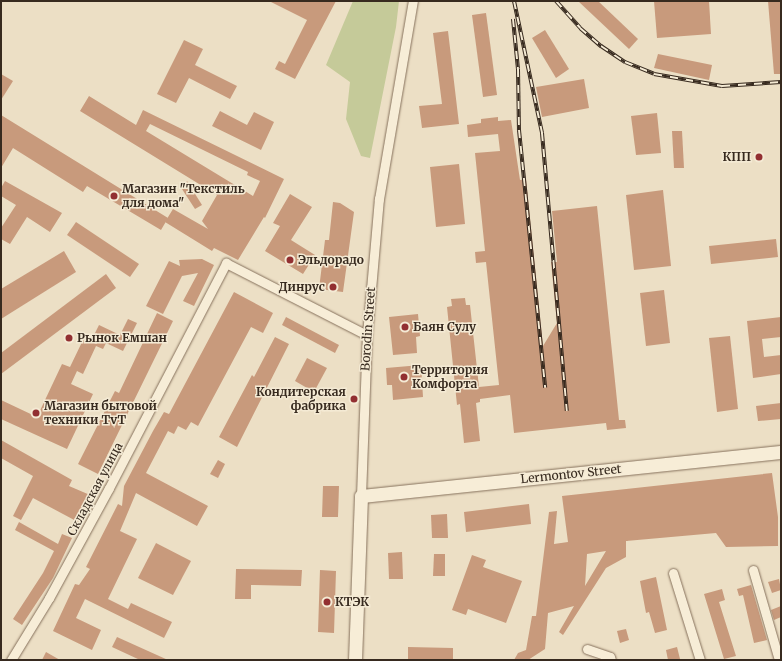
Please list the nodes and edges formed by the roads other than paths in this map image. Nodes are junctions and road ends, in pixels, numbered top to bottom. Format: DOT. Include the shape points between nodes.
graph roads {
  1 [pos="413,1"];
  2 [pos="367,335"];
  3 [pos="781,452"];
  4 [pos="361,496"];
  5 [pos="753,570"];
  6 [pos="673,573"];
  7 [pos="588,649"];
  8 [pos="11,660"];
  9 [pos="355,660"];
  10 [pos="611,660"];
  11 [pos="700,660"];
  12 [pos="779,660"];
  1 -- 2 [label="street, Borodin Street" via="379,200"];
  2 -- 4 [label="street, Borodin Street"];
  2 -- 8 [label="street, Складская улица" via="226,263 50,598"];
  3 -- 4 [label="street, Lermontov Street"];
  4 -- 9 [label="street, Borodin Street"];
  5 -- 12 [label="street"];
  6 -- 11 [label="street"];
  7 -- 10 [label="street"];
}
